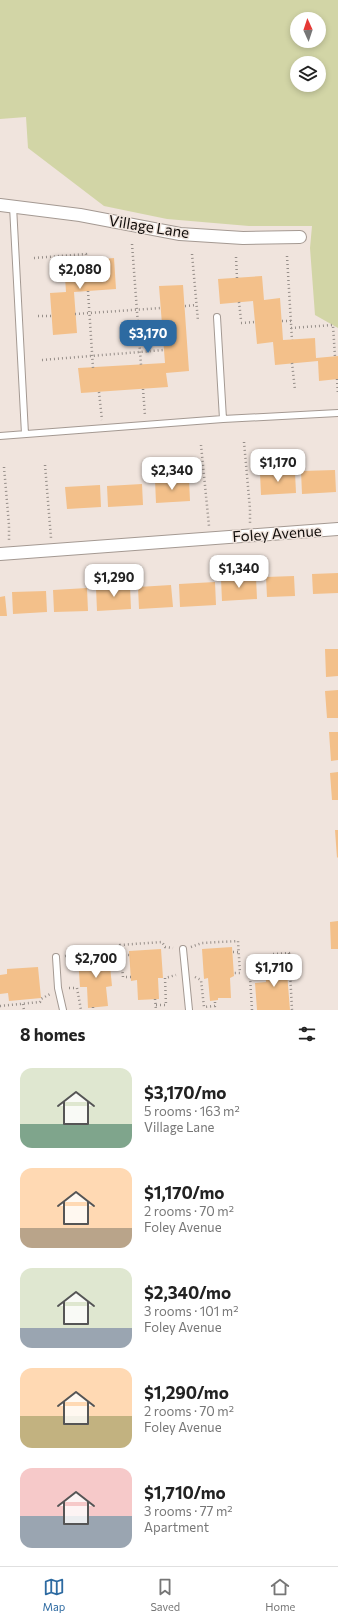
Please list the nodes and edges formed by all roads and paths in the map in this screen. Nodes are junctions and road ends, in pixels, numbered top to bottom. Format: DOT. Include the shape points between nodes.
graph roads {
  1 [pos="0,204"];
  2 [pos="13,205"];
  3 [pos="300,237"];
  4 [pos="132,244"];
  5 [pos="192,254"];
  6 [pos="287,256"];
  7 [pos="236,257"];
  8 [pos="34,258"];
  9 [pos="86,260"];
  10 [pos="238,278"];
  11 [pos="88,291"];
  12 [pos="239,302"];
  13 [pos="196,305"];
  14 [pos="184,306"];
  15 [pos="161,308"];
  16 [pos="137,310"];
  17 [pos="90,313"];
  18 [pos="75,314"];
  19 [pos="38,316"];
  20 [pos="52,316"];
  21 [pos="217,317"];
  22 [pos="241,320"];
  23 [pos="198,321"];
  24 [pos="282,321"];
  25 [pos="292,321"];
  26 [pos="255,322"];
  27 [pos="241,324"];
  28 [pos="292,328"];
  29 [pos="292,340"];
  30 [pos="164,350"];
  31 [pos="140,351"];
  32 [pos="92,356"];
  33 [pos="336,357"];
  34 [pos="42,360"];
  35 [pos="292,364"];
  36 [pos="141,365"];
  37 [pos="93,368"];
  38 [pos="337,379"];
  39 [pos="143,389"];
  40 [pos="295,390"];
  41 [pos="99,392"];
  42 [pos="338,395"];
  43 [pos="338,413"];
  44 [pos="145,416"];
  45 [pos="102,420"];
  46 [pos="223,420"];
  47 [pos="25,434"];
  48 [pos="0,436"];
  49 [pos="244,442"];
  50 [pos="202,445"];
  51 [pos="45,465"];
  52 [pos="4,467"];
  53 [pos="250,526"];
  54 [pos="209,528"];
  55 [pos="338,529"];
  56 [pos="51,540"];
  57 [pos="9,545"];
  58 [pos="0,554"];
  59 [pos="201,944"];
  60 [pos="165,947"];
  61 [pos="183,949"];
  62 [pos="233,952"];
  63 [pos="239,952"];
  64 [pos="77,953"];
  65 [pos="121,955"];
  66 [pos="130,955"];
  67 [pos="56,957"];
  68 [pos="272,961"];
  69 [pos="234,973"];
  70 [pos="131,977"];
  71 [pos="165,978"];
  72 [pos="201,980"];
  73 [pos="259,982"];
  74 [pos="77,988"];
  75 [pos="41,999"];
  76 [pos="155,999"];
  77 [pos="215,1001"];
  78 [pos="23,1004"];
  79 [pos="156,1005"];
  80 [pos="0,1006"];
  81 [pos="24,1010"];
  82 [pos="63,1010"];
  83 [pos="81,1010"];
  84 [pos="156,1010"];
  85 [pos="189,1010"];
  86 [pos="252,1010"];
  87 [pos="292,1010"];
  1 -- 2 [label="street, Village Lane"];
  2 -- 3 [label="street, Village Lane" via="180,234 243,238"];
  2 -- 47 [label="lane"];
  4 -- 16 [label="path"];
  5 -- 13 [label="path"];
  6 -- 25 [label="path"];
  7 -- 10 [label="path"];
  8 -- 9 [label="path" via="86,254"];
  11 -- 17 [label="path"];
  12 -- 22 [label="path"];
  13 -- 14 [label="path"];
  13 -- 23 [label="path"];
  15 -- 16 [label="path"];
  16 -- 17 [label="path"];
  16 -- 31 [label="path"];
  17 -- 18 [label="path"];
  17 -- 32 [label="path"];
  19 -- 20 [label="path"];
  21 -- 46 [label="lane"];
  24 -- 25 [label="path"];
  25 -- 28 [label="path"];
  26 -- 27 [label="path"];
  28 -- 29 [label="path"];
  28 -- 33 [label="path" via="333,325"];
  30 -- 31 [label="path"];
  31 -- 32 [label="path"];
  31 -- 36 [label="path"];
  32 -- 34 [label="path"];
  32 -- 37 [label="path"];
  35 -- 40 [label="path"];
  38 -- 42 [label="path"];
  39 -- 44 [label="path"];
  41 -- 45 [label="path"];
  43 -- 46 [label="lane"];
  46 -- 47 [label="lane"];
  47 -- 48 [label="lane"];
  49 -- 53 [label="path"];
  50 -- 54 [label="path"];
  51 -- 56 [label="path"];
  52 -- 57 [label="path"];
  55 -- 58 [label="street, Foley Avenue"];
  59 -- 63 [label="path" via="238,941"];
  60 -- 65 [label="path" via="162,942 120,945"];
  61 -- 85 [label="lane"];
  62 -- 63 [label="path"];
  63 -- 69 [label="path" via="240,973"];
  64 -- 65 [label="path" via="109,951"];
  65 -- 66 [label="path"];
  65 -- 70 [label="path" via="123,977"];
  67 -- 82 [label="lane" via="58,988"];
  68 -- 87 [label="path" via="272,954 289,953"];
  71 -- 79 [label="path" via="166,1005"];
  72 -- 77 [label="path" via="204,1007 215,1006"];
  73 -- 86 [label="path" via="259,977 250,977"];
  74 -- 83 [label="path"];
  75 -- 78 [label="path" via="40,1002"];
  76 -- 79 [label="path"];
  78 -- 80 [label="path"];
  78 -- 81 [label="path"];
  79 -- 84 [label="path"];
}
